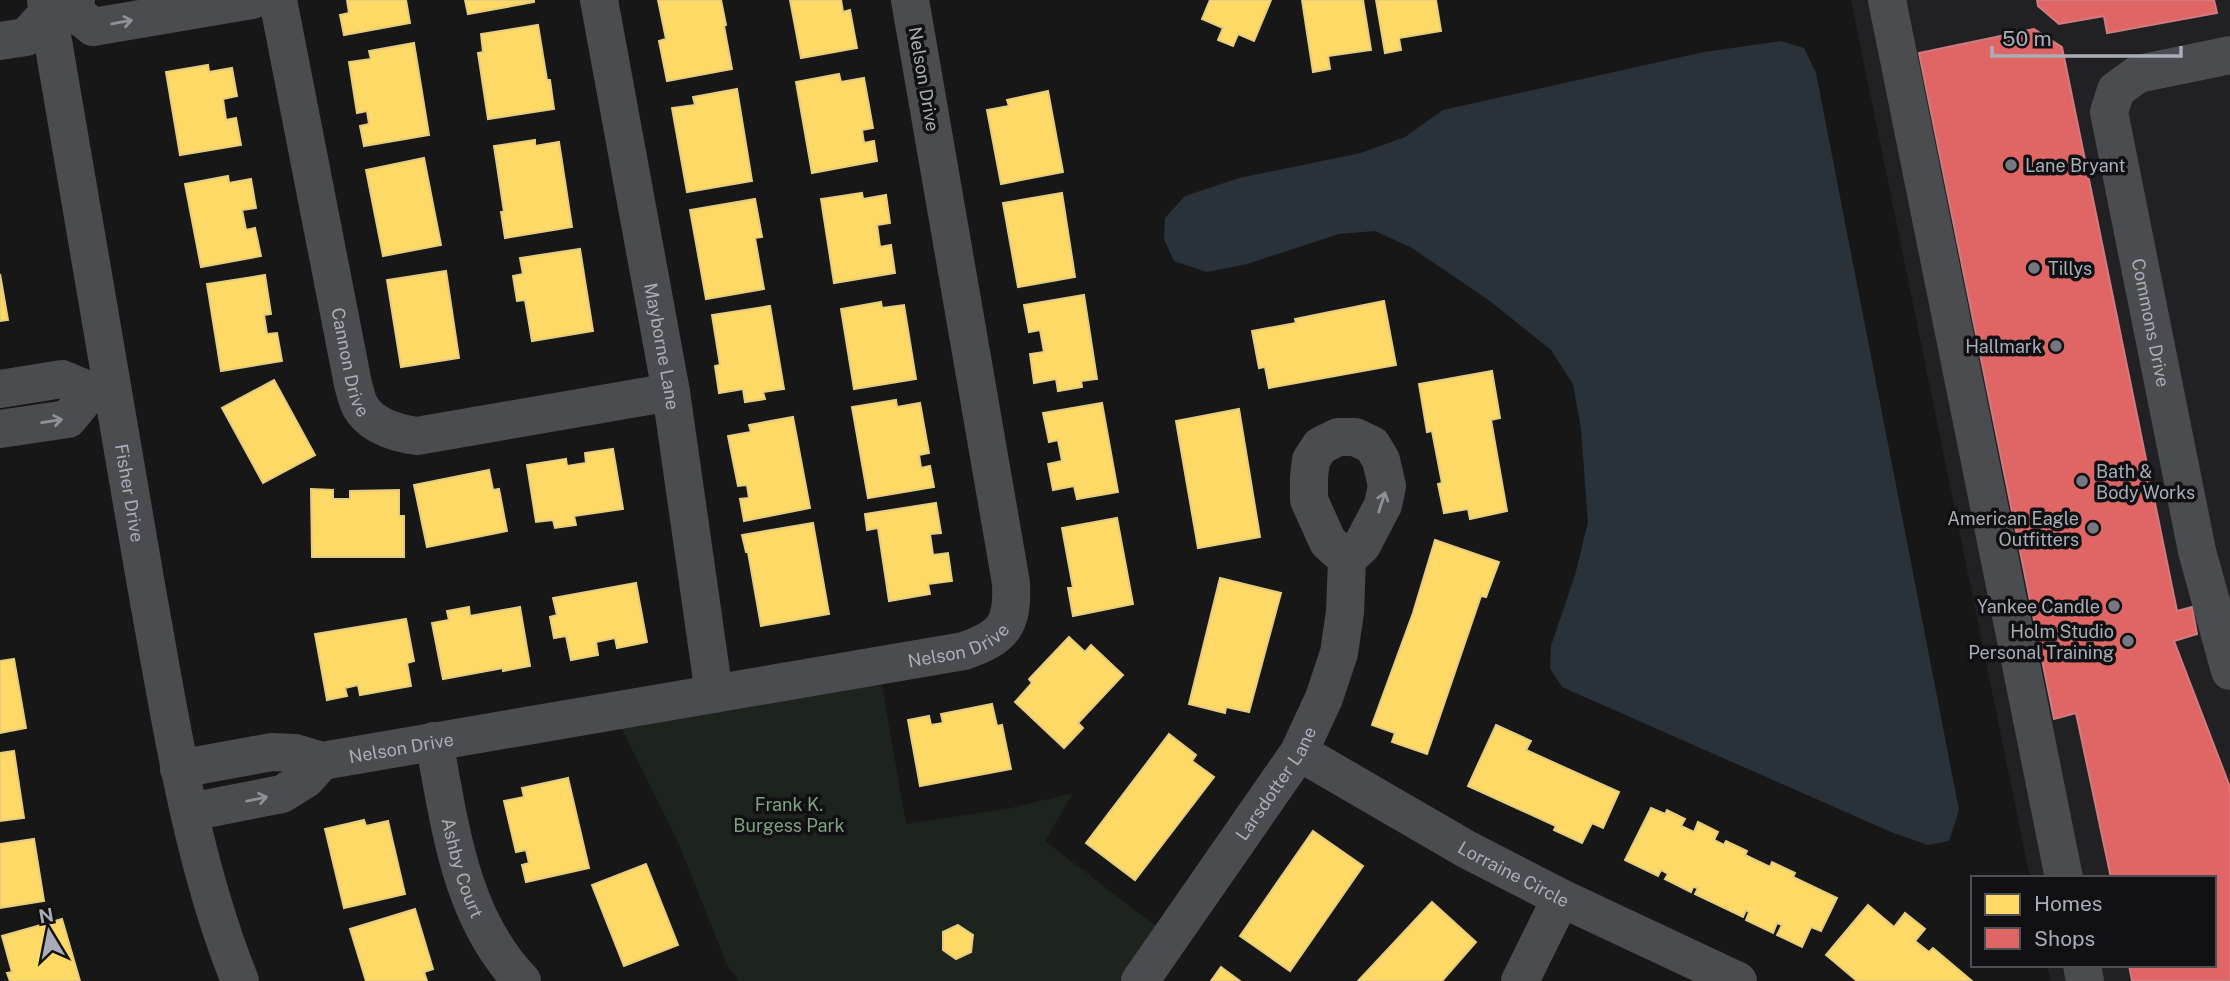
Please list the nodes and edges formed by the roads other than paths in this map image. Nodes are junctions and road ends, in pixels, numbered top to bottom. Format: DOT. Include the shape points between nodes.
graph roads {
  1 [pos="252,0"];
  2 [pos="278,0"];
  3 [pos="599,0"];
  4 [pos="910,0"];
  5 [pos="1887,0"];
  6 [pos="54,4"];
  7 [pos="0,41"];
  8 [pos="2230,55"];
  9 [pos="0,389"];
  10 [pos="101,389"];
  11 [pos="671,392"];
  12 [pos="0,429"];
  13 [pos="1347,559"];
  14 [pos="2230,671"];
  15 [pos="714,694"];
  16 [pos="434,741"];
  17 [pos="1299,752"];
  18 [pos="322,761"];
  19 [pos="179,769"];
  20 [pos="190,812"];
  21 [pos="2064,876"];
  22 [pos="1561,898"];
  23 [pos="240,981"];
  24 [pos="522,981"];
  25 [pos="1140,981"];
  26 [pos="1520,981"];
  27 [pos="1738,981"];
  6 -- 1 [label="street, one-way" via="93,27"];
  2 -- 11 [label="street, Cannon Drive" via="354,384 360,405 371,418 400,434 417,436"];
  3 -- 11 [label="street, Mayborne Lane"];
  4 -- 15 [label="street, Nelson Drive" via="1012,606 997,635 964,650"];
  5 -- 21 [label="street"];
  6 -- 7 [label="street" via="26,37"];
  6 -- 10 [label="street, Fisher Drive"];
  8 -- 14 [label="street, Commons Drive" via="2138,74 2116,90 2109,112 2198,559"];
  9 -- 10 [label="street" via="62,379"];
  12 -- 10 [label="street, one-way" via="68,419"];
  10 -- 19 [label="street, Fisher Drive"];
  11 -- 15 [label="street, Mayborne Lane"];
  13 -- 17 [label="street, Larsdotter Lane" via="1339,653"];
  15 -- 16 [label="street, Nelson Drive"];
  16 -- 18 [label="street, Nelson Drive"];
  16 -- 24 [label="street, Ashby Court" via="457,860 486,932"];
  17 -- 22 [label="street, Lorraine Circle"];
  17 -- 25 [label="street, Larsdotter Lane"];
  18 -- 19 [label="street, Nelson Drive" via="272,752"];
  20 -- 18 [label="street, one-way" via="282,794 306,779"];
  19 -- 20 [label="street, Fisher Drive"];
  20 -- 23 [label="street, Fisher Drive" via="210,892"];
  22 -- 26 [label="street"];
  22 -- 27 [label="street, Lorraine Circle"];
}
